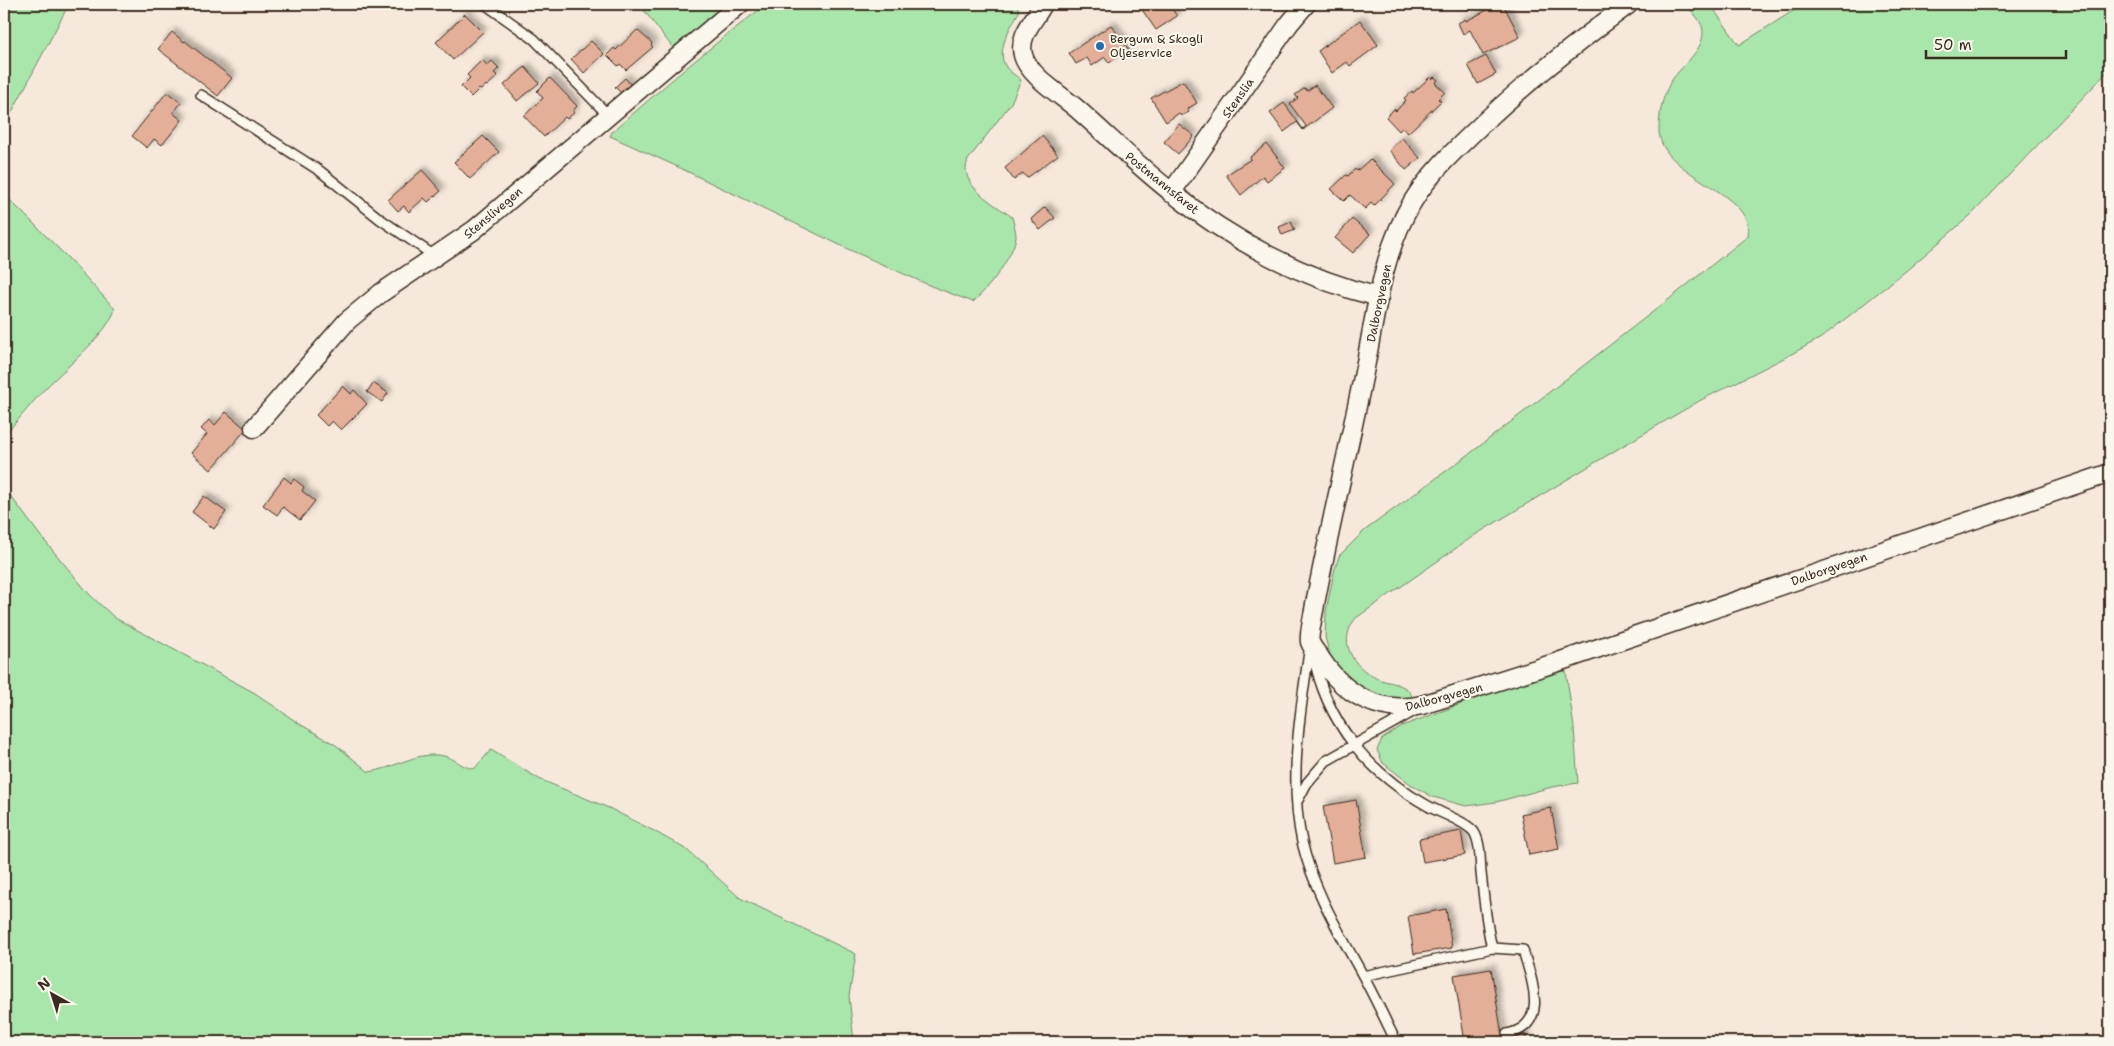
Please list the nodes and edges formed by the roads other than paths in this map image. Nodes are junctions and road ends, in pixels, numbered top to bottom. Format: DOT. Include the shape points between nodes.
graph roads {
  1 [pos="485,4"];
  2 [pos="740,4"];
  3 [pos="1044,4"];
  4 [pos="1306,4"];
  5 [pos="1630,4"];
  6 [pos="201,95"];
  7 [pos="608,115"];
  8 [pos="1171,192"];
  9 [pos="436,257"];
  10 [pos="1379,297"];
  11 [pos="254,428"];
  12 [pos="2110,473"];
  13 [pos="1310,642"];
  14 [pos="1422,706"];
  15 [pos="1354,744"];
  16 [pos="1297,801"];
  17 [pos="1492,948"];
  18 [pos="1363,976"];
  19 [pos="1507,1034"];
  20 [pos="1396,1042"];
  1 -- 7 [label="lane" via="534,39"];
  2 -- 7 [label="street, Stenslivegen"];
  3 -- 8 [label="street, Postmannsfaret" via="1022,44 1028,65"];
  4 -- 8 [label="street, Stenslia"];
  5 -- 10 [label="street, Dalborgvegen" via="1537,73 1437,168 1403,218"];
  6 -- 9 [label="lane" via="320,171 380,219"];
  7 -- 9 [label="street, Stenslivegen" via="492,216"];
  8 -- 10 [label="street, Postmannsfaret" via="1201,215 1272,257"];
  9 -- 11 [label="street, Stenslivegen" via="381,293 347,321"];
  10 -- 13 [label="street, Dalborgvegen" via="1320,574"];
  12 -- 14 [label="street, Dalborgvegen"];
  13 -- 14 [label="street, Dalborgvegen" via="1334,676 1357,697 1383,707 1408,709"];
  13 -- 15 [label="lane" via="1323,694"];
  13 -- 16 [label="lane" via="1298,740"];
  14 -- 15 [label="lane"];
  15 -- 16 [label="lane" via="1317,770"];
  15 -- 17 [label="lane" via="1370,764 1391,781 1474,833"];
  16 -- 18 [label="lane" via="1302,842 1314,878"];
  17 -- 18 [label="lane"];
  17 -- 19 [label="lane" via="1523,950 1534,992 1536,1004 1533,1015 1522,1028"];
  18 -- 20 [label="lane"];
}
